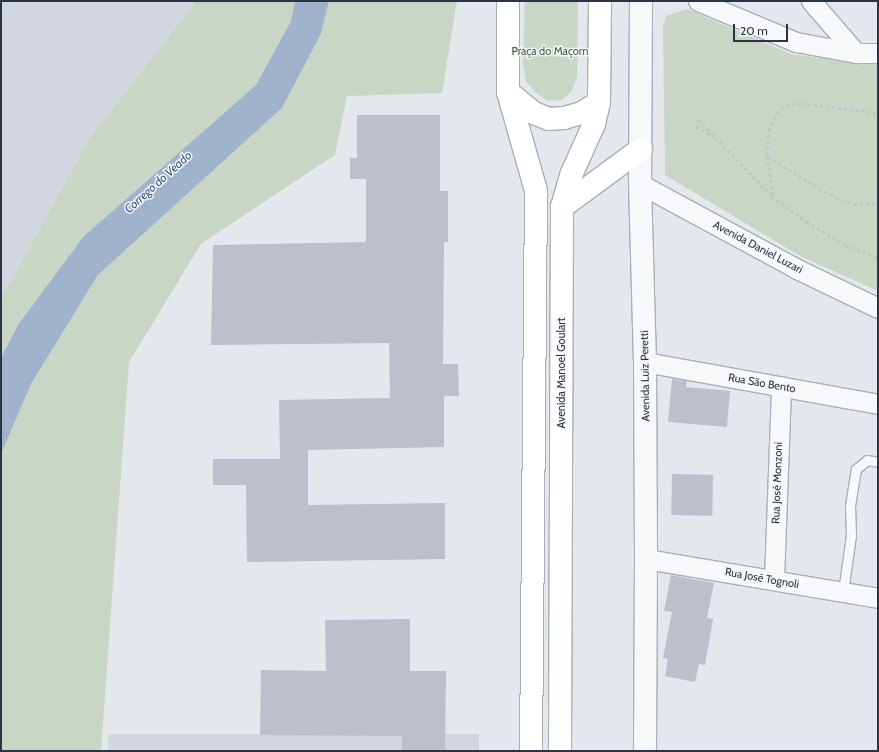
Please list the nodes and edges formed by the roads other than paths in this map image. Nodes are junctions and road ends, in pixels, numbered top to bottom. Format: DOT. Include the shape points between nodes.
graph roads {
  1 [pos="508,1"];
  2 [pos="600,1"];
  3 [pos="641,1"];
  4 [pos="698,1"];
  5 [pos="811,1"];
  6 [pos="878,52"];
  7 [pos="856,53"];
  8 [pos="508,92"];
  9 [pos="599,102"];
  10 [pos="640,149"];
  11 [pos="640,184"];
  12 [pos="562,207"];
  13 [pos="878,308"];
  14 [pos="645,362"];
  15 [pos="781,386"];
  16 [pos="878,404"];
  17 [pos="878,462"];
  18 [pos="646,559"];
  19 [pos="774,580"];
  20 [pos="843,592"];
  21 [pos="878,598"];
  22 [pos="531,751"];
  23 [pos="560,751"];
  24 [pos="645,751"];
  1 -- 8 [label="main road"];
  2 -- 9 [label="main road, Avenida Manoel Goulart"];
  3 -- 10 [label="street, Avenida Luiz Peretti"];
  4 -- 7 [label="street" via="796,42"];
  5 -- 7 [label="street"];
  6 -- 7 [label="street"];
  8 -- 9 [label="main road" via="534,113 549,119 582,113"];
  8 -- 22 [label="main road" via="536,191"];
  9 -- 12 [label="main road, Avenida Manoel Goulart" via="594,124 572,173"];
  10 -- 11 [label="street, Avenida Luiz Peretti"];
  10 -- 12 [label="main road"];
  11 -- 13 [label="street, Avenida Daniel Luzari" via="797,269"];
  11 -- 14 [label="street, Avenida Luiz Peretti"];
  12 -- 23 [label="main road, Avenida Manoel Goulart"];
  14 -- 15 [label="street, Rua São Bento"];
  14 -- 18 [label="street, Avenida Luiz Peretti"];
  15 -- 16 [label="street, Rua São Bento"];
  15 -- 19 [label="street, Rua José Monzoni"];
  17 -- 20 [label="lane" via="867,460 856,469 850,506 851,535"];
  18 -- 19 [label="street, Rua José Tognoli"];
  18 -- 24 [label="street, Avenida Luiz Peretti"];
  19 -- 20 [label="street, Rua José Tognoli"];
  20 -- 21 [label="street, Rua José Tognoli"];
}
